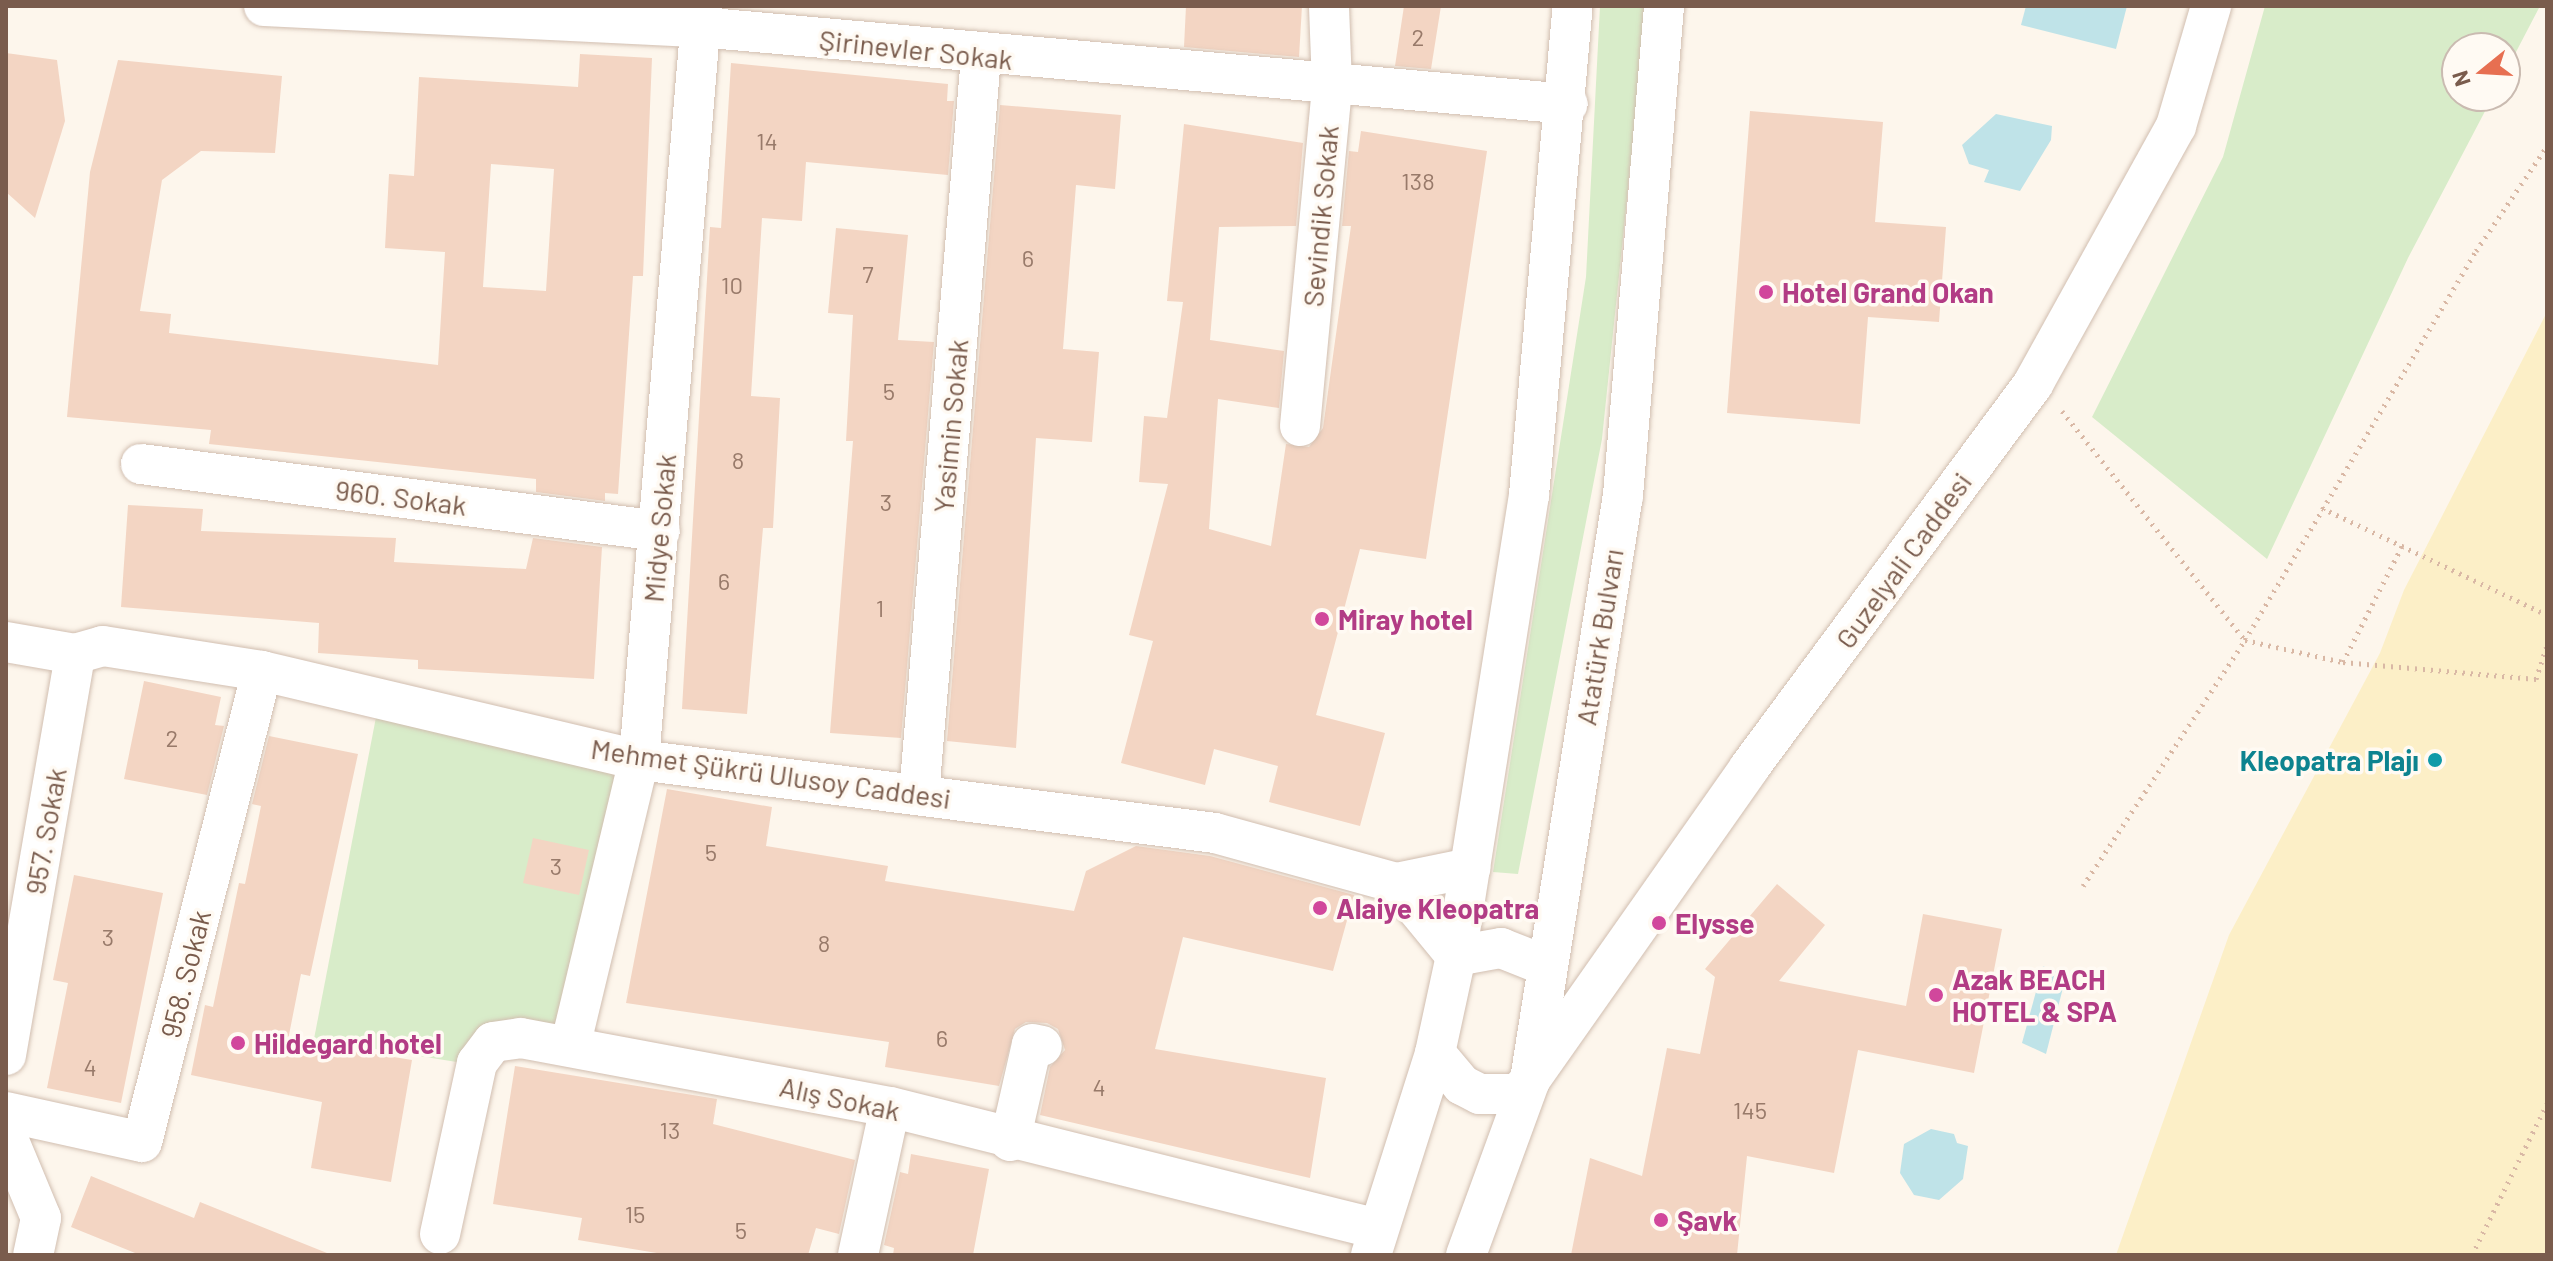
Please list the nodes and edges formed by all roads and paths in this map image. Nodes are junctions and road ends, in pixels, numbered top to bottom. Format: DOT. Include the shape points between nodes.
graph roads {
  1 [pos="264,6"];
  2 [pos="1329,6"];
  3 [pos="1573,6"];
  4 [pos="1664,6"];
  5 [pos="2211,6"];
  6 [pos="700,16"];
  7 [pos="981,56"];
  8 [pos="1332,85"];
  9 [pos="1568,104"];
  10 [pos="2547,146"];
  11 [pos="2033,384"];
  12 [pos="1300,426"];
  13 [pos="141,464"];
  14 [pos="2322,508"];
  15 [pos="660,531"];
  16 [pos="2402,545"];
  17 [pos="2547,615"];
  18 [pos="2245,640"];
  19 [pos="6,642"];
  20 [pos="2547,645"];
  21 [pos="75,654"];
  22 [pos="2343,662"];
  23 [pos="262,671"];
  24 [pos="639,760"];
  25 [pos="919,795"];
  26 [pos="1470,868"];
  27 [pos="1396,883"];
  28 [pos="2083,886"];
  29 [pos="1456,956"];
  30 [pos="1544,965"];
  31 [pos="571,1043"];
  32 [pos="1042,1046"];
  33 [pos="1435,1053"];
  34 [pos="6,1055"];
  35 [pos="1530,1080"];
  36 [pos="2547,1104"];
  37 [pos="890,1107"];
  38 [pos="6,1112"];
  39 [pos="6,1134"];
  40 [pos="1010,1141"];
  41 [pos="440,1234"];
  42 [pos="1375,1242"];
  43 [pos="33,1255"];
  44 [pos="858,1255"];
  45 [pos="1466,1255"];
  46 [pos="2472,1255"];
  1 -- 6 [label="street, Şirinevler Sokak"];
  2 -- 8 [label="street, Sevindik Sokak"];
  3 -- 9 [label="street"];
  4 -- 30 [label="street, Atatürk Bulvarı" via="1623,495"];
  5 -- 11 [label="street, Guzelyali Caddesi" via="2176,126"];
  6 -- 7 [label="street, Şirinevler Sokak"];
  6 -- 15 [label="street, Midye Sokak"];
  7 -- 8 [label="street, Şirinevler Sokak"];
  7 -- 25 [label="street, Yasimin Sokak"];
  8 -- 9 [label="street, Şirinevler Sokak"];
  8 -- 12 [label="street, Sevindik Sokak"];
  9 -- 26 [label="street" via="1529,495"];
  10 -- 14 [label="path"];
  11 -- 18 [label="path" via="2057,404"];
  11 -- 35 [label="street, Guzelyali Caddesi" via="1749,768"];
  13 -- 15 [label="street, 960. Sokak"];
  14 -- 16 [label="path"];
  14 -- 18 [label="path"];
  15 -- 24 [label="street, Midye Sokak"];
  16 -- 17 [label="path"];
  16 -- 22 [label="path"];
  18 -- 22 [label="path"];
  18 -- 28 [label="path"];
  19 -- 21 [label="street, Mehmet Şükrü Ulusoy Caddesi"];
  20 -- 22 [label="path" via="2536,679"];
  21 -- 23 [label="street, Mehmet Şükrü Ulusoy Caddesi" via="103,646"];
  21 -- 34 [label="street, 957. Sokak"];
  23 -- 24 [label="street, Mehmet Şükrü Ulusoy Caddesi"];
  23 -- 38 [label="street, 958. Sokak" via="142,1142"];
  24 -- 25 [label="street, Mehmet Şükrü Ulusoy Caddesi"];
  24 -- 31 [label="street, Midye Sokak"];
  25 -- 27 [label="street, Mehmet Şükrü Ulusoy Caddesi" via="1215,833"];
  26 -- 27 [label="street, Mehmet Şükrü Ulusoy Caddesi"];
  26 -- 29 [label="street"];
  27 -- 29 [label="street"];
  29 -- 30 [label="street" via="1501,948"];
  29 -- 33 [label="street"];
  30 -- 35 [label="street, Atatürk Bulvarı"];
  31 -- 37 [label="street, Alış Sokak"];
  31 -- 41 [label="street, Alış Sokak" via="501,1038 482,1056 471,1081"];
  32 -- 40 [label="street" via="1032,1044"];
  33 -- 35 [label="street" via="1462,1085 1480,1094 1518,1094"];
  33 -- 42 [label="street"];
  35 -- 45 [label="street, Atatürk Bulvarı"];
  36 -- 46 [label="path"];
  37 -- 40 [label="street, Alış Sokak"];
  37 -- 44 [label="street"];
  39 -- 43 [label="street" via="41,1218"];
  40 -- 42 [label="street, Alış Sokak"];
}
